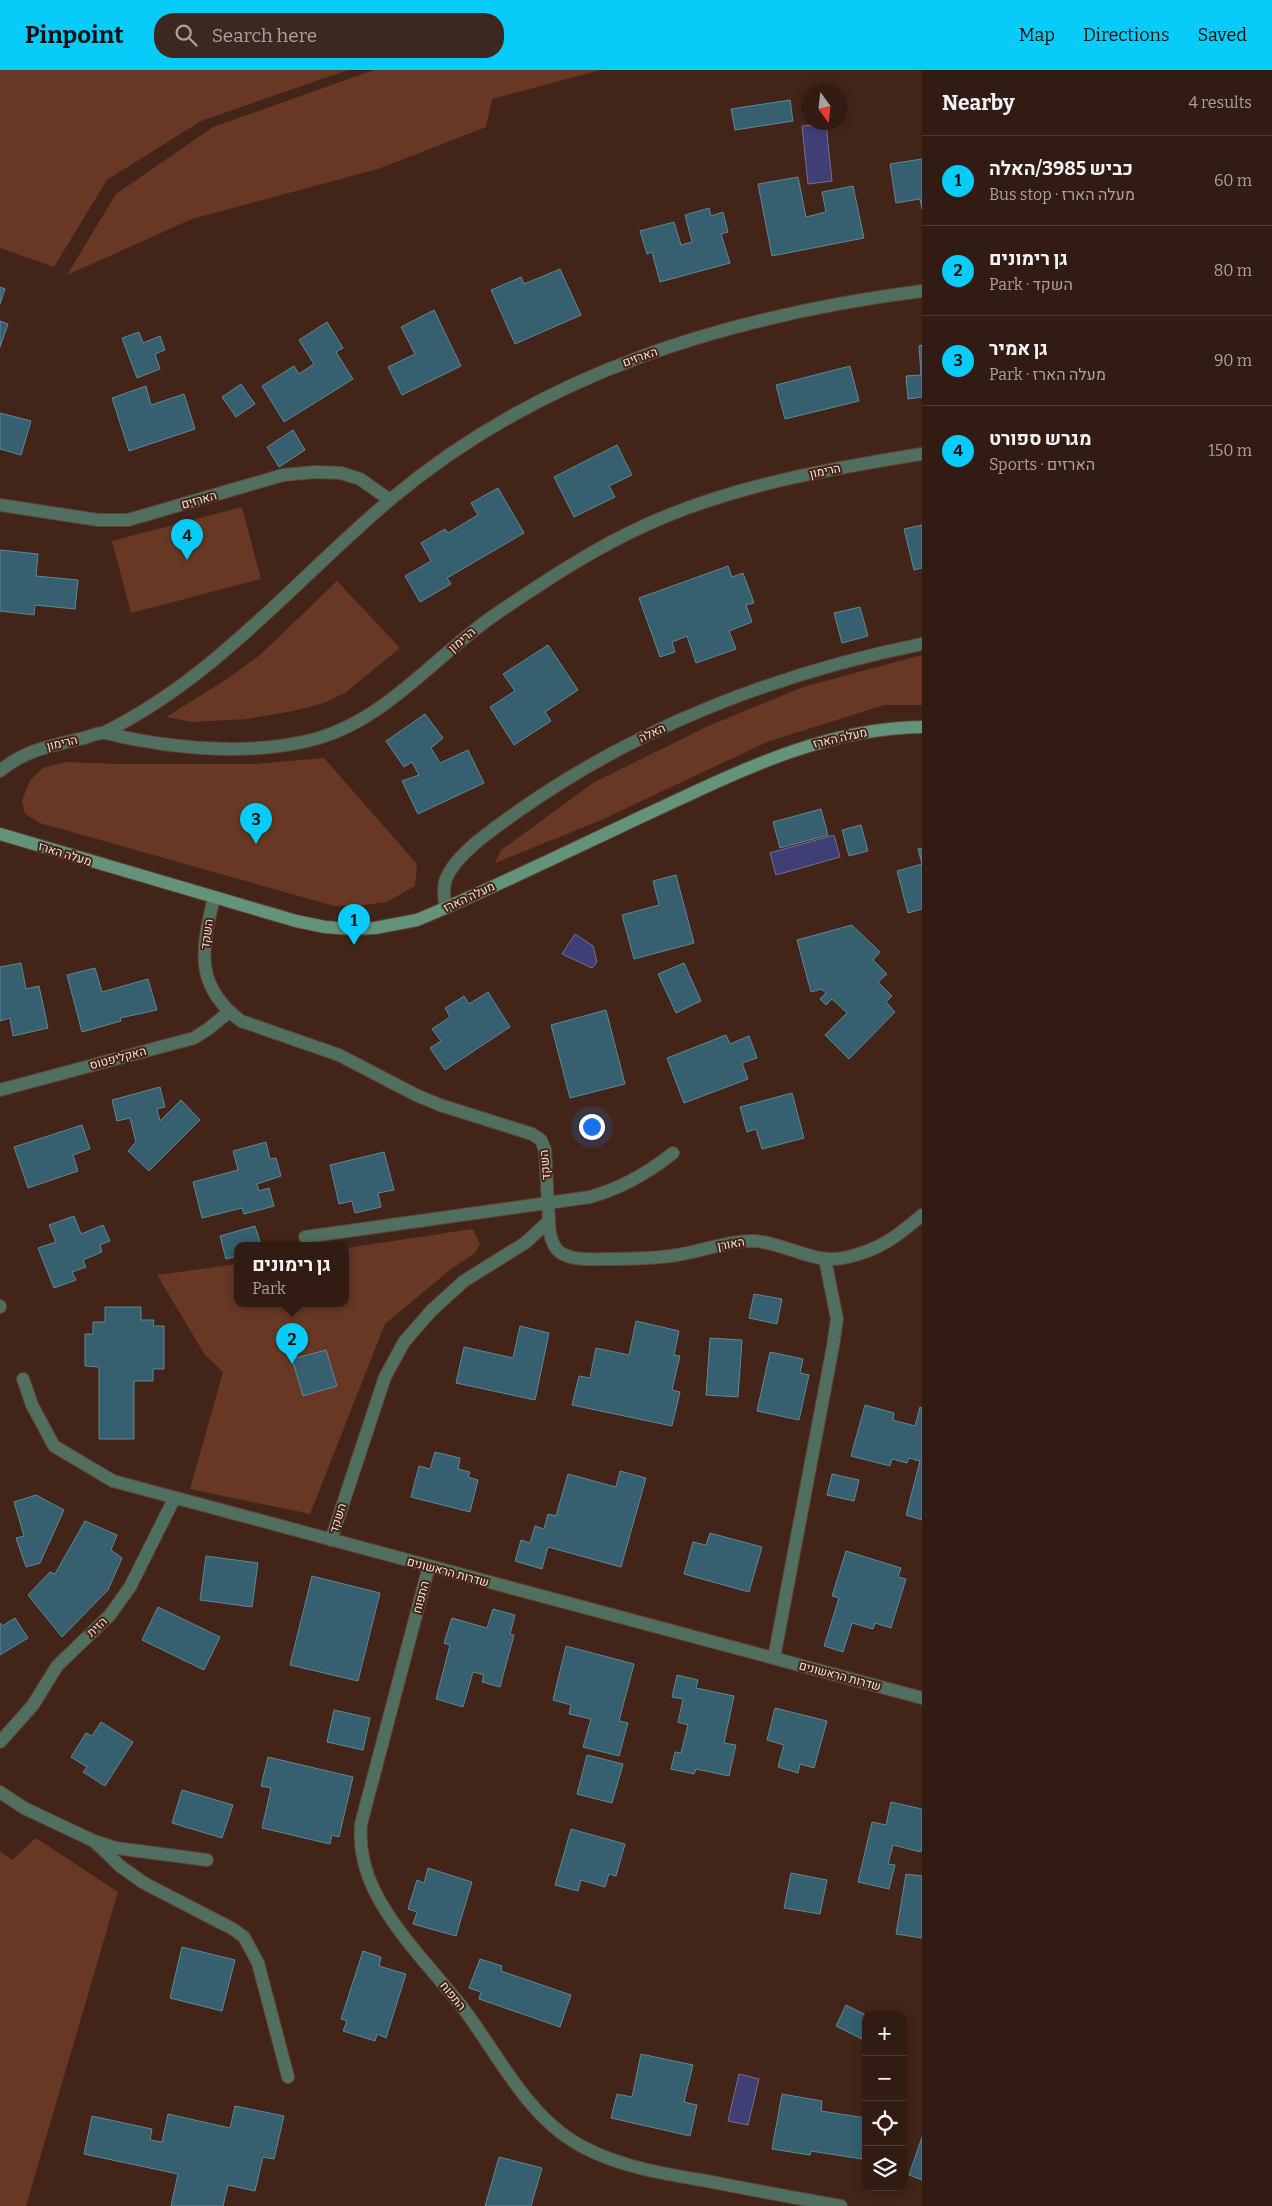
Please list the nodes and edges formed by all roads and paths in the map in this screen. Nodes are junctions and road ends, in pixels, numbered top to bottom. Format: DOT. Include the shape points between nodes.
graph roads {
  1 [pos="922,291"];
  2 [pos="922,454"];
  3 [pos="390,500"];
  4 [pos="0,505"];
  5 [pos="922,644"];
  6 [pos="922,727"];
  7 [pos="103,733"];
  8 [pos="0,770"];
  9 [pos="0,834"];
  10 [pos="214,897"];
  11 [pos="446,908"];
  12 [pos="229,1012"];
  13 [pos="0,1090"];
  14 [pos="673,1153"];
  15 [pos="548,1202"];
  16 [pos="922,1214"];
  17 [pos="549,1221"];
  18 [pos="305,1237"];
  19 [pos="825,1259"];
  20 [pos="23,1379"];
  21 [pos="174,1499"];
  22 [pos="331,1540"];
  23 [pos="429,1566"];
  24 [pos="774,1658"];
  25 [pos="922,1698"];
  26 [pos="0,1742"];
  27 [pos="0,1792"];
  28 [pos="94,1841"];
  29 [pos="207,1860"];
  30 [pos="288,2077"];
  31 [pos="841,2206"];
  1 -- 3 [label="street, הארזים" via="843,302 740,327 690,340 592,375 493,425"];
  2 -- 7 [label="street, הרימון" via="846,466 755,487 648,523 586,555 485,621 371,714 318,738 259,748 228,748 164,744"];
  3 -- 4 [label="street, הארזים" via="360,479 341,473 316,472 284,475 128,520 98,520"];
  3 -- 7 [label="street, הארזים" via="215,658 156,702"];
  5 -- 11 [label="street, האלה" via="800,675 745,694 640,738 592,763 502,822 462,856 445,883"];
  6 -- 11 [label="main road, מעלה הארז" via="851,734 784,753"];
  7 -- 8 [label="street, הרימון" via="31,751"];
  9 -- 10 [label="main road, מעלה הארז"];
  10 -- 11 [label="main road, מעלה הארז" via="296,921 351,929 396,925"];
  10 -- 12 [label="street, השקד" via="203,944 205,969 219,1001"];
  12 -- 13 [label="street, האקליפטוס" via="194,1038"];
  12 -- 15 [label="street, השקד" via="241,1021 339,1055 432,1102 532,1134 541,1140 545,1150"];
  14 -- 15 [label="street" via="640,1177 603,1193"];
  15 -- 17 [label="street, השקד"];
  15 -- 18 [label="street"];
  16 -- 19 [label="street, האורן" via="879,1248 845,1258"];
  17 -- 19 [label="street, האורן" via="555,1246 563,1254 582,1259 676,1255 738,1241 757,1241"];
  17 -- 22 [label="street, השקד" via="525,1243 464,1282 431,1311 404,1342 385,1377"];
  19 -- 24 [label="street" via="837,1318"];
  20 -- 21 [label="street, שדרות הראשונים" via="32,1405 54,1446 113,1481"];
  21 -- 22 [label="street, שדרות הראשונים"];
  21 -- 26 [label="street, הזית" via="130,1587 110,1615 57,1666 33,1705"];
  22 -- 23 [label="street, שדרות הראשונים"];
  23 -- 24 [label="street, שדרות הראשונים"];
  23 -- 31 [label="street, התפוח" via="360,1835 364,1861 374,1890 387,1912 464,2010 526,2098 570,2139 599,2155 643,2169"];
  24 -- 25 [label="street, שדרות הראשונים"];
  27 -- 28 [label="street" via="24,1808"];
  28 -- 29 [label="street" via="116,1848"];
  28 -- 30 [label="street" via="144,1883 244,1937 258,1963"];
}
